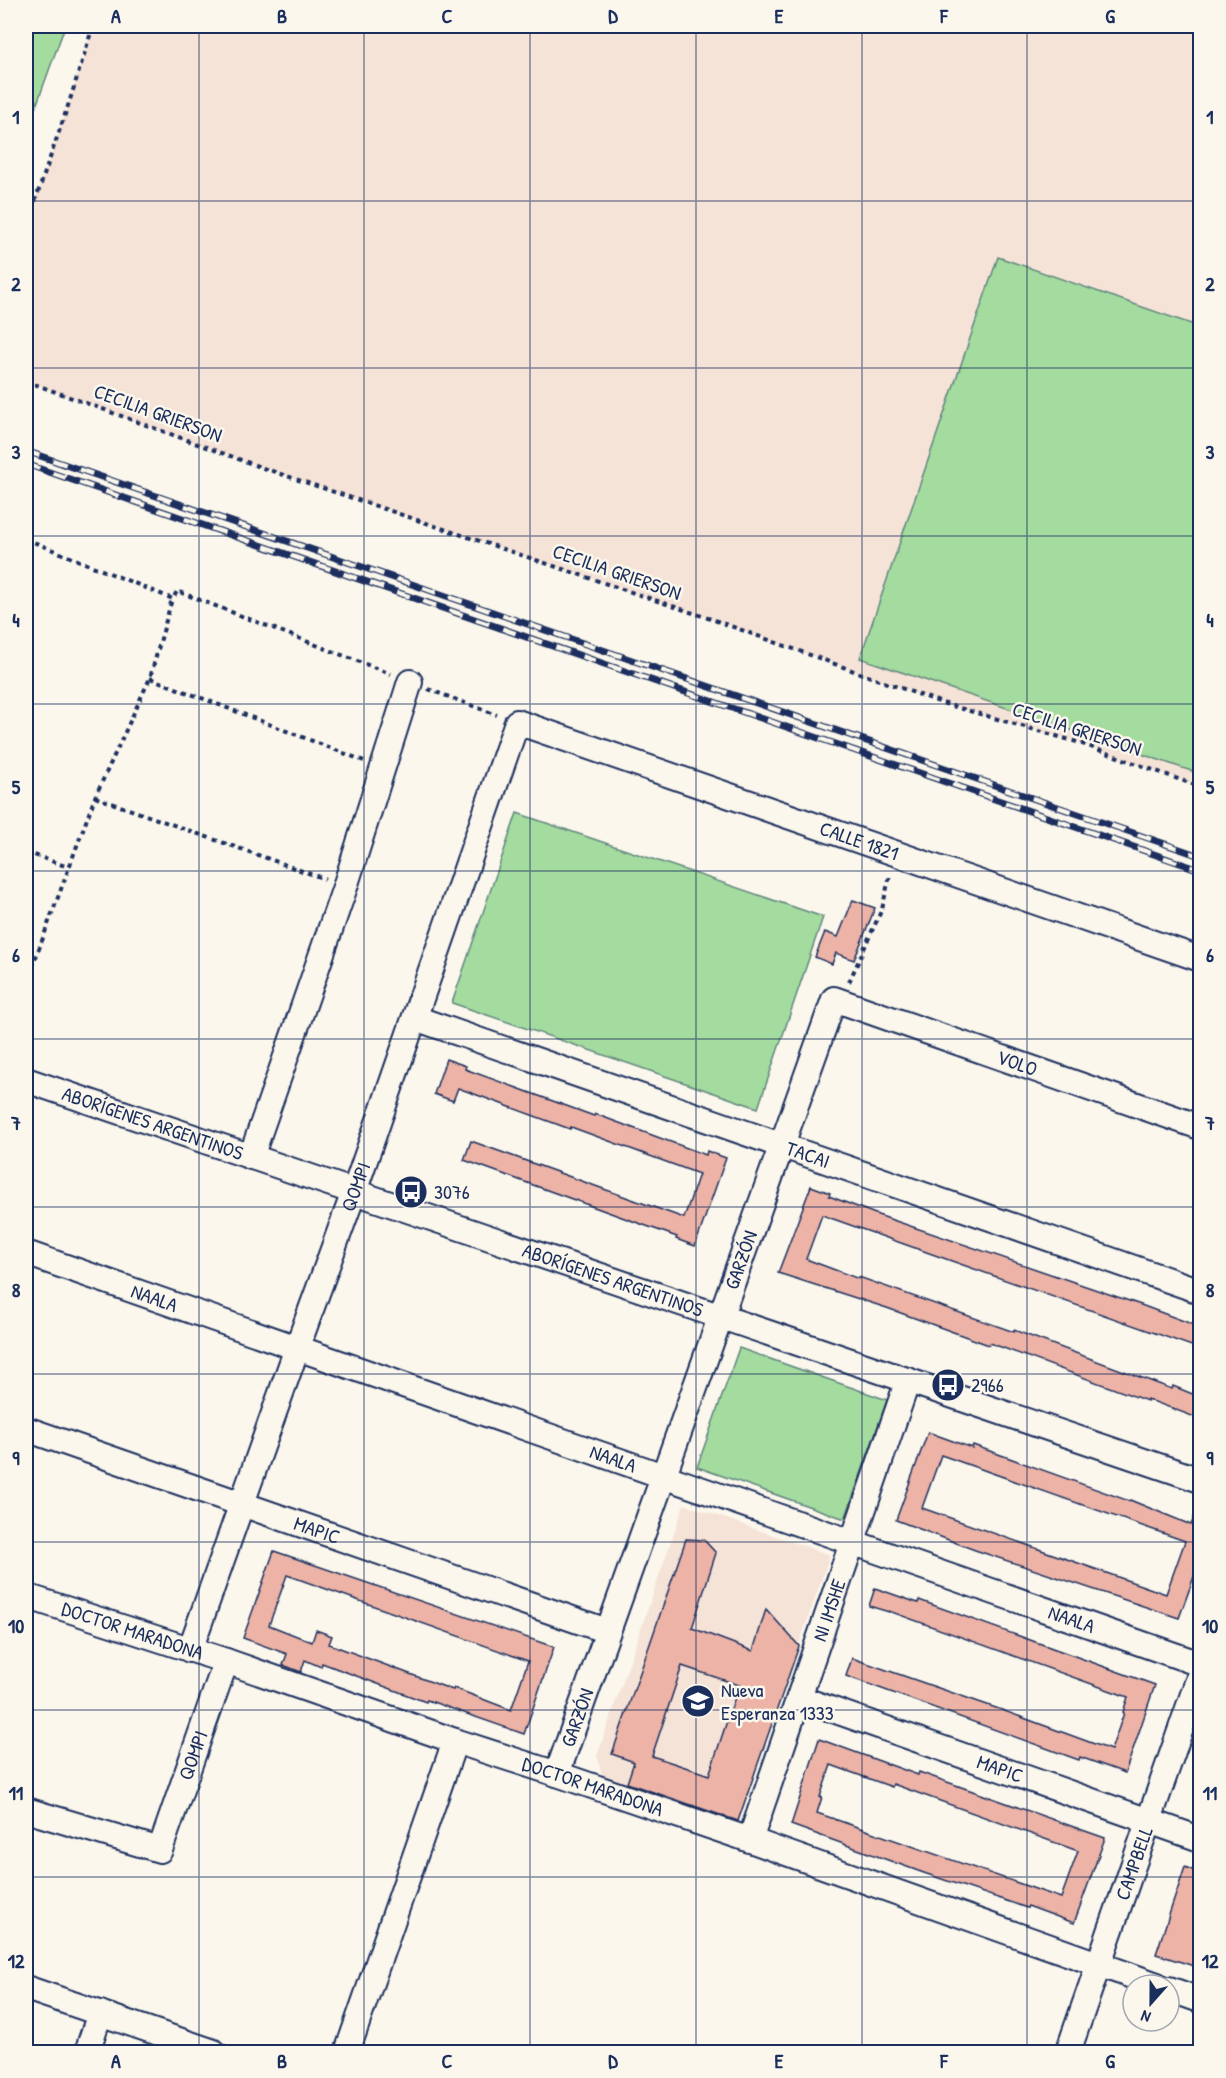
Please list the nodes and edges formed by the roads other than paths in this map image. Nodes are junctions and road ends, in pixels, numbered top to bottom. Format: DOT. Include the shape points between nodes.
graph roads {
  1 [pos="410,682"];
  2 [pos="517,722"];
  3 [pos="1200,959"];
  4 [pos="834,999"];
  5 [pos="415,1018"];
  6 [pos="26,1080"];
  7 [pos="1200,1127"];
  8 [pos="782,1145"];
  9 [pos="251,1157"];
  10 [pos="354,1192"];
  11 [pos="26,1253"];
  12 [pos="1200,1291"];
  13 [pos="721,1317"];
  14 [pos="297,1348"];
  15 [pos="908,1380"];
  16 [pos="26,1429"];
  17 [pos="663,1476"];
  18 [pos="1200,1480"];
  19 [pos="241,1504"];
  20 [pos="853,1543"];
  21 [pos="26,1597"];
  22 [pos="607,1631"];
  23 [pos="190,1650"];
  24 [pos="226,1661"];
  25 [pos="1200,1664"];
  26 [pos="1200,1674"];
  27 [pos="799,1698"];
  28 [pos="455,1741"];
  29 [pos="557,1774"];
  30 [pos="26,1810"];
  31 [pos="1148,1821"];
  32 [pos="1200,1839"];
  33 [pos="750,1840"];
  34 [pos="1100,1965"];
  35 [pos="1123,1973"];
  36 [pos="26,1988"];
  37 [pos="1181,1993"];
  38 [pos="1200,2000"];
  39 [pos="100,2013"];
  40 [pos="87,2052"];
  41 [pos="214,2052"];
  42 [pos="346,2052"];
  43 [pos="1068,2052"];
  1 -- 9 [label="street" via="345,886"];
  2 -- 3 [label="street, CALLE 1821"];
  2 -- 5 [label="street, QOMPI"];
  4 -- 7 [label="street, VOLO"];
  4 -- 8 [label="street, GARZÓN"];
  5 -- 8 [label="street, TACAI"];
  5 -- 10 [label="street, QOMPI"];
  6 -- 9 [label="street, ABORÍGENES ARGENTINOS"];
  8 -- 12 [label="street, TACAI"];
  8 -- 13 [label="street, GARZÓN"];
  9 -- 10 [label="street, ABORÍGENES ARGENTINOS"];
  10 -- 13 [label="street, ABORÍGENES ARGENTINOS"];
  10 -- 14 [label="street, QOMPI"];
  11 -- 14 [label="street, NAALA"];
  13 -- 15 [label="street, ABORÍGENES ARGENTINOS"];
  13 -- 17 [label="street, GARZÓN"];
  14 -- 17 [label="street, NAALA"];
  14 -- 19 [label="street, QOMPI"];
  15 -- 18 [label="street, ABORÍGENES ARGENTINOS"];
  15 -- 20 [label="street, NI IMSHE"];
  16 -- 19 [label="street, MAPIC"];
  17 -- 20 [label="street, NAALA"];
  17 -- 22 [label="street, GARZÓN"];
  19 -- 22 [label="street, MAPIC"];
  19 -- 23 [label="street, QOMPI"];
  20 -- 25 [label="street, NAALA"];
  20 -- 27 [label="street, NI IMSHE"];
  21 -- 23 [label="street, DOCTOR MARADONA"];
  22 -- 29 [label="street, GARZÓN"];
  23 -- 24 [label="street, DOCTOR MARADONA"];
  24 -- 28 [label="street, DOCTOR MARADONA"];
  24 -- 30 [label="street, QOMPI" via="160,1850"];
  26 -- 31 [label="street, CAMPBELL"];
  27 -- 31 [label="street, MAPIC"];
  27 -- 33 [label="street, NI IMSHE"];
  28 -- 29 [label="street, DOCTOR MARADONA"];
  28 -- 42 [label="street"];
  29 -- 33 [label="street, DOCTOR MARADONA"];
  31 -- 32 [label="street, MAPIC"];
  31 -- 34 [label="street, CAMPBELL"];
  33 -- 34 [label="street, DOCTOR MARADONA"];
  34 -- 35 [label="street, DOCTOR MARADONA"];
  34 -- 43 [label="street, CAMPBELL"];
  36 -- 39 [label="street"];
  37 -- 38 [label="street"];
  39 -- 40 [label="street"];
  39 -- 41 [label="street"];
}
